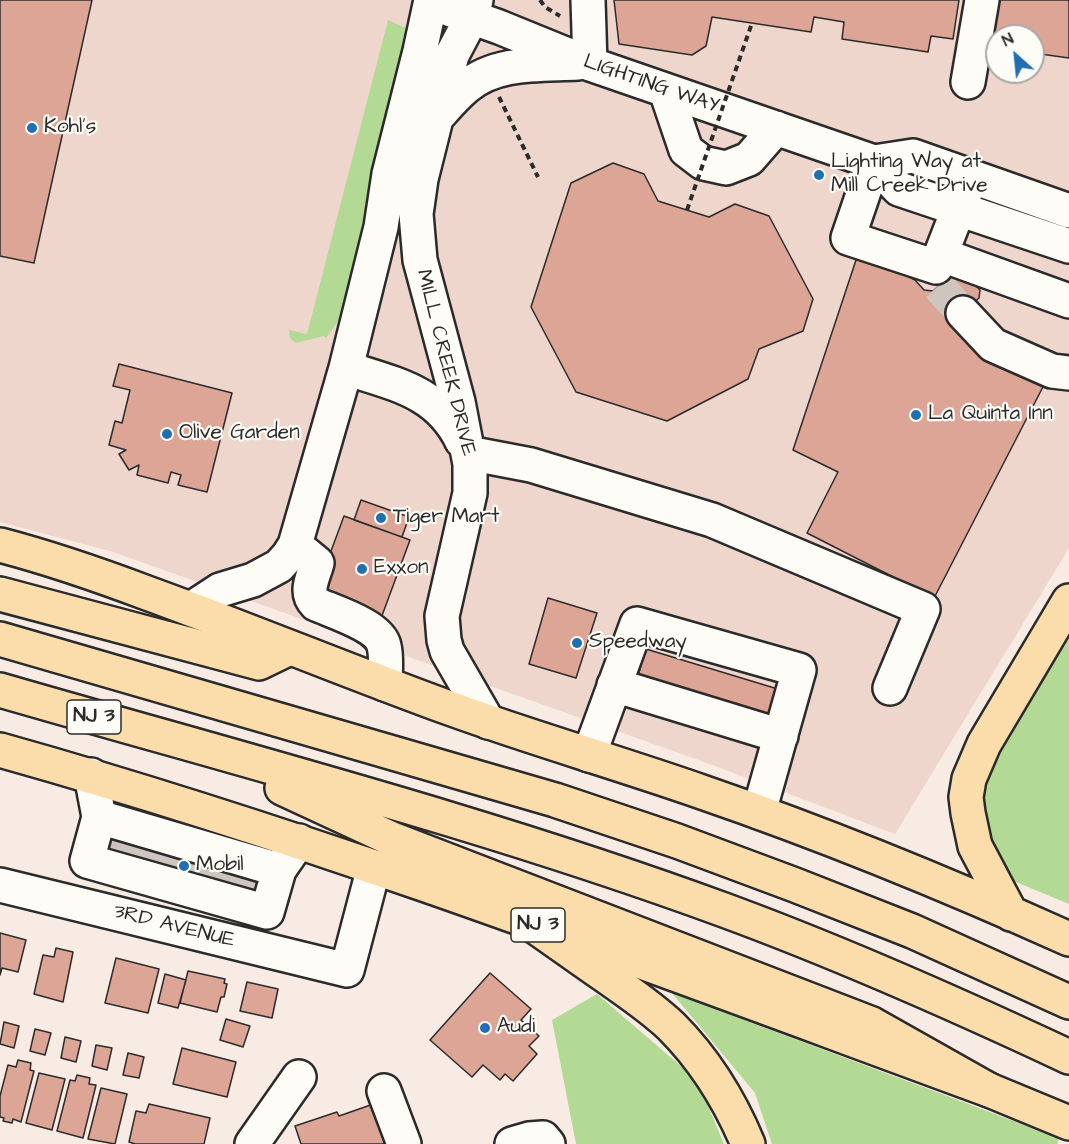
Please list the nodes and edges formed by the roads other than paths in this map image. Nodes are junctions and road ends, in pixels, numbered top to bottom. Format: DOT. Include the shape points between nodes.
graph roads {
  1 [pos="588,0"];
  2 [pos="982,0"];
  3 [pos="430,1"];
  4 [pos="474,8"];
  5 [pos="588,64"];
  6 [pos="968,82"];
  7 [pos="666,91"];
  8 [pos="435,118"];
  9 [pos="776,128"];
  10 [pos="874,162"];
  11 [pos="970,177"];
  12 [pos="958,208"];
  13 [pos="1069,211"];
  14 [pos="1069,246"];
  15 [pos="939,269"];
  16 [pos="1069,301"];
  17 [pos="963,313"];
  18 [pos="346,368"];
  19 [pos="1069,373"];
  20 [pos="468,453"];
  21 [pos="0,545"];
  22 [pos="295,545"];
  23 [pos="0,594"];
  24 [pos="1069,601"];
  25 [pos="191,609"];
  26 [pos="0,639"];
  27 [pos="290,648"];
  28 [pos="385,684"];
  29 [pos="614,685"];
  30 [pos="890,688"];
  31 [pos="0,690"];
  32 [pos="488,722"];
  33 [pos="781,736"];
  34 [pos="188,744"];
  35 [pos="0,750"];
  36 [pos="589,755"];
  37 [pos="91,775"];
  38 [pos="759,812"];
  39 [pos="299,842"];
  40 [pos="133,849"];
  41 [pos="374,867"];
  42 [pos="233,878"];
  43 [pos="0,885"];
  44 [pos="1011,914"];
  45 [pos="527,921"];
  46 [pos="1069,939"];
  47 [pos="1069,1002"];
  48 [pos="1069,1058"];
  49 [pos="299,1077"];
  50 [pos="988,1090"];
  51 [pos="384,1091"];
  52 [pos="1069,1123"];
  53 [pos="252,1144"];
  54 [pos="404,1144"];
  55 [pos="512,1144"];
  56 [pos="548,1144"];
  57 [pos="748,1144"];
  1 -- 5 [label="street"];
  2 -- 6 [label="street"];
  3 -- 4 [label="street, LIGHTING WAY"];
  3 -- 18 [label="street"];
  4 -- 5 [label="street, LIGHTING WAY"];
  4 -- 8 [label="street, MILL CREEK DRIVE" via="452,55"];
  5 -- 7 [label="street, LIGHTING WAY"];
  5 -- 8 [label="street" via="513,67 487,74 467,86"];
  7 -- 9 [label="street, LIGHTING WAY"];
  7 -- 9 [label="street" via="686,150 703,163 726,168 749,159"];
  8 -- 20 [label="street, MILL CREEK DRIVE" via="421,179 417,236"];
  9 -- 10 [label="street, LIGHTING WAY"];
  10 -- 11 [label="street, LIGHTING WAY" via="913,156"];
  10 -- 12 [label="street, LIGHTING WAY" via="898,189"];
  10 -- 15 [label="street" via="848,238"];
  11 -- 12 [label="street"];
  11 -- 13 [label="street, LIGHTING WAY"];
  12 -- 14 [label="street, LIGHTING WAY"];
  12 -- 15 [label="street"];
  15 -- 16 [label="street"];
  17 -- 19 [label="street" via="993,345 1052,371"];
  18 -- 20 [label="street" via="405,387 433,403 454,424"];
  18 -- 22 [label="street"];
  20 -- 30 [label="street" via="531,465 712,520 923,609"];
  20 -- 32 [label="street, MILL CREEK DRIVE" via="470,493 446,593 442,628 447,651"];
  21 -- 25 [label="main road"];
  22 -- 25 [label="street" via="279,566 253,580 220,590"];
  22 -- 28 [label="street" via="317,563 309,590 316,604 378,634 384,644"];
  23 -- 27 [label="main road" via="259,663"];
  24 -- 44 [label="main road" via="984,744 969,779 966,797 973,838"];
  25 -- 27 [label="main road"];
  26 -- 47 [label="main road, NJ 3" via="610,818 912,931"];
  27 -- 28 [label="main road"];
  28 -- 32 [label="main road"];
  29 -- 33 [label="street"];
  29 -- 33 [label="street" via="637,624 800,670"];
  29 -- 36 [label="street"];
  31 -- 34 [label="main road, NJ 3"];
  32 -- 36 [label="main road"];
  33 -- 38 [label="street"];
  34 -- 48 [label="main road, NJ 3" via="489,831 724,910 889,976"];
  34 -- 50 [label="main road" via="392,839 872,1024"];
  35 -- 37 [label="main road, NJ 3"];
  36 -- 38 [label="main road"];
  37 -- 39 [label="main road, NJ 3"];
  37 -- 40 [label="street"];
  38 -- 44 [label="main road"];
  39 -- 41 [label="main road, NJ 3"];
  39 -- 42 [label="street"];
  40 -- 42 [label="street"];
  40 -- 42 [label="street"];
  41 -- 43 [label="street, 3RD AVENUE" via="347,970"];
  41 -- 45 [label="main road, NJ 3"];
  44 -- 46 [label="main road"];
  45 -- 50 [label="main road, NJ 3"];
  45 -- 57 [label="main road" via="672,1028 714,1079"];
  49 -- 53 [label="street"];
  50 -- 52 [label="main road, NJ 3"];
  51 -- 54 [label="street"];
  55 -- 56 [label="street" via="543,1138"];
}
